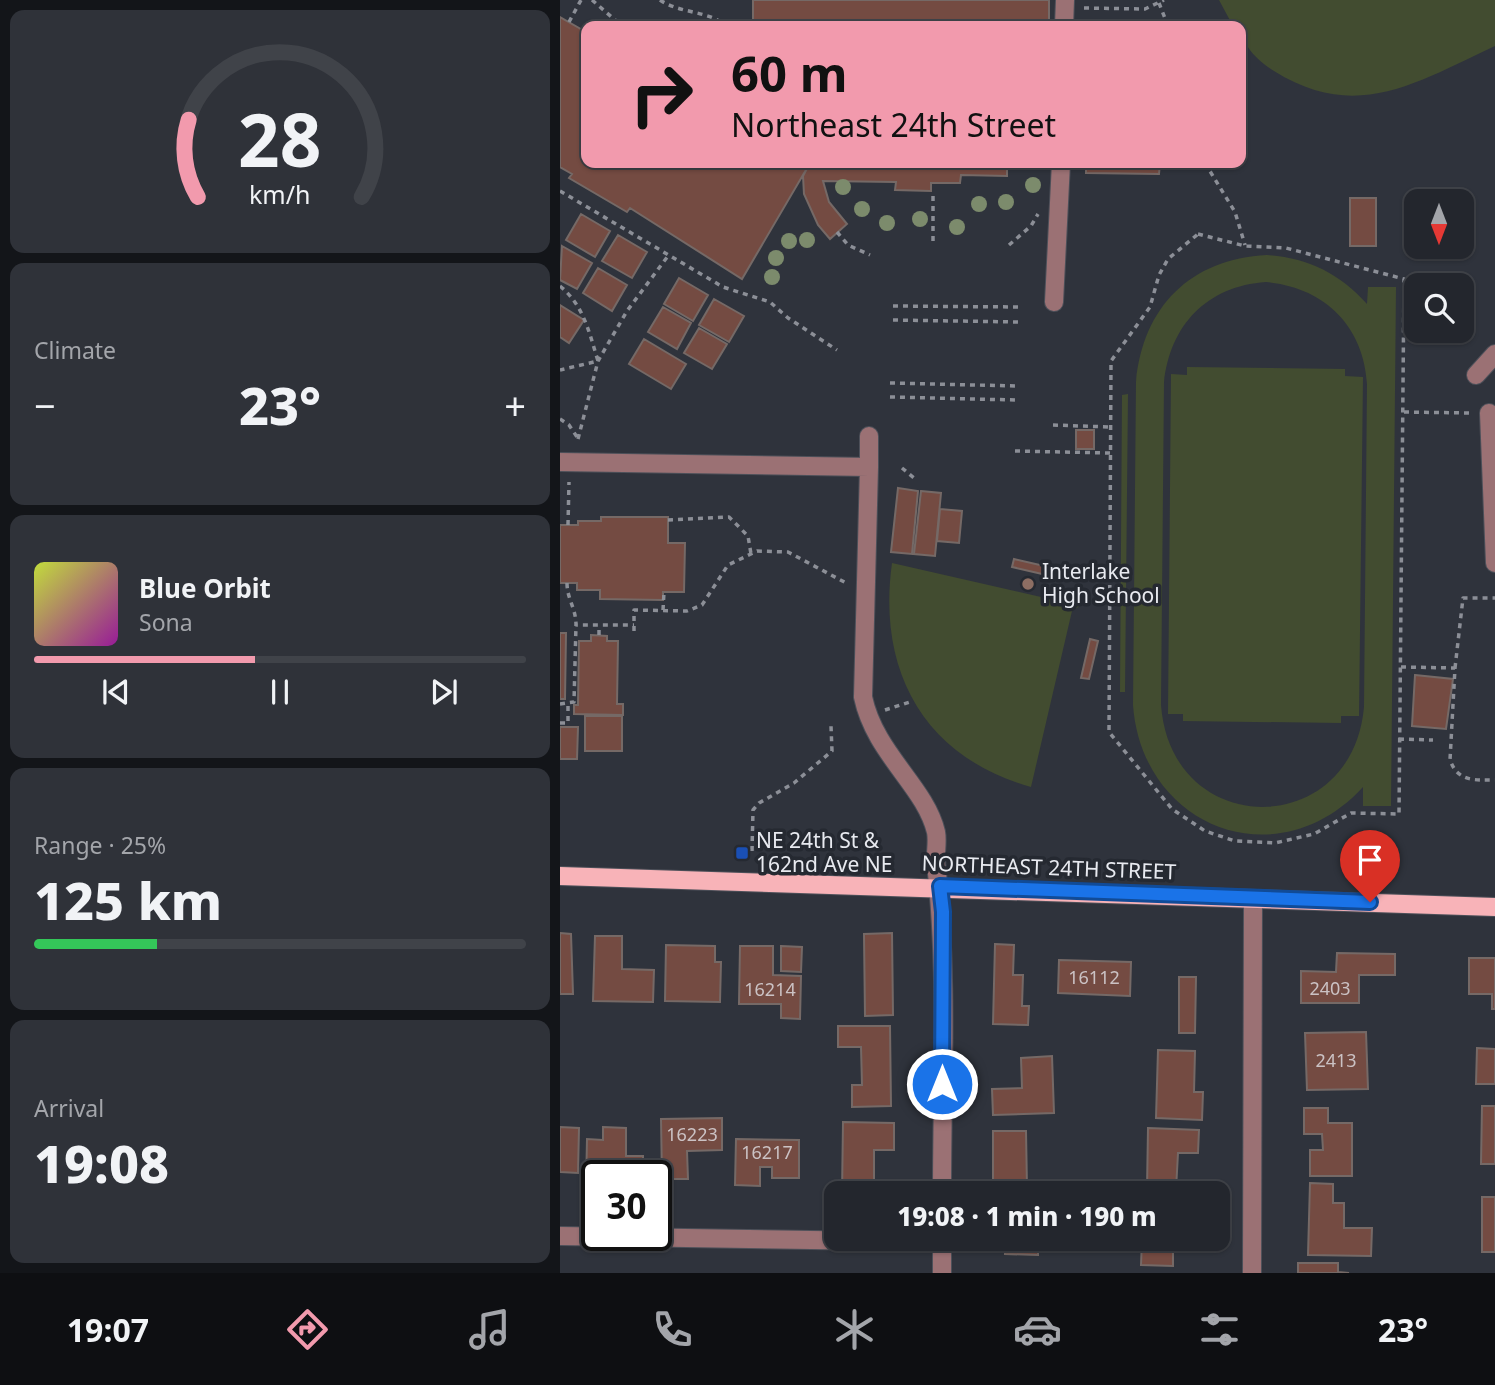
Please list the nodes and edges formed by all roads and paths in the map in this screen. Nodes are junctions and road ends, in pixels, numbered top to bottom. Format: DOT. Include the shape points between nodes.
graph roads {
  1 [pos="582,0"];
  2 [pos="592,0"];
  3 [pos="660,0"];
  4 [pos="1162,1"];
  5 [pos="1065,11"];
  6 [pos="616,21"];
  7 [pos="719,21"];
  8 [pos="1167,21"];
  9 [pos="569,22"];
  10 [pos="1061,168"];
  11 [pos="1208,168"];
  12 [pos="560,191"];
  13 [pos="569,194"];
  14 [pos="933,196"];
  15 [pos="560,199"];
  16 [pos="1038,215"];
  17 [pos="837,233"];
  18 [pos="933,243"];
  19 [pos="1009,245"];
  20 [pos="1245,246"];
  21 [pos="668,256"];
  22 [pos="870,256"];
  23 [pos="560,286"];
  24 [pos="1054,302"];
  25 [pos="893,306"];
  26 [pos="1019,307"];
  27 [pos="893,320"];
  28 [pos="1018,322"];
  29 [pos="837,350"];
  30 [pos="1495,354"];
  31 [pos="598,361"];
  32 [pos="560,370"];
  33 [pos="1476,376"];
  34 [pos="890,383"];
  35 [pos="1017,386"];
  36 [pos="890,397"];
  37 [pos="1016,400"];
  38 [pos="1404,412"];
  39 [pos="1489,413"];
  40 [pos="560,419"];
  41 [pos="1053,425"];
  42 [pos="1110,427"];
  43 [pos="869,436"];
  44 [pos="1015,451"];
  45 [pos="1110,453"];
  46 [pos="869,467"];
  47 [pos="902,468"];
  48 [pos="564,469"];
  49 [pos="915,478"];
  50 [pos="668,520"];
  51 [pos="568,525"];
  52 [pos="751,554"];
  53 [pos="1495,563"];
  54 [pos="567,583"];
  55 [pos="850,584"];
  56 [pos="1103,584"];
  57 [pos="1110,584"];
  58 [pos="664,592"];
  59 [pos="1495,598"];
  60 [pos="663,610"];
  61 [pos="576,625"];
  62 [pos="599,625"];
  63 [pos="634,625"];
  64 [pos="634,631"];
  65 [pos="598,635"];
  66 [pos="1401,667"];
  67 [pos="1455,668"];
  68 [pos="913,701"];
  69 [pos="560,705"];
  70 [pos="568,705"];
  71 [pos="883,711"];
  72 [pos="561,724"];
  73 [pos="831,726"];
  74 [pos="1399,738"];
  75 [pos="1433,740"];
  76 [pos="1495,780"];
  77 [pos="752,851"];
  78 [pos="560,876"];
  79 [pos="940,886"];
  80 [pos="1253,899"];
  81 [pos="1495,907"];
  82 [pos="942,1181"];
  83 [pos="560,1236"];
  84 [pos="824,1239"];
  85 [pos="942,1251"];
  86 [pos="942,1273"];
  87 [pos="1252,1273"];
  1 -- 9 [label="path"];
  2 -- 6 [label="path"];
  3 -- 7 [label="path"];
  4 -- 5 [label="path" via="1145,9"];
  4 -- 8 [label="path"];
  10 -- 24 [label="street"];
  11 -- 20 [label="path" via="1236,212"];
  12 -- 13 [label="path"];
  13 -- 15 [label="path"];
  13 -- 21 [label="path"];
  14 -- 18 [label="path"];
  16 -- 19 [label="path"];
  17 -- 22 [label="path" via="848,245"];
  20 -- 38 [label="path" via="1286,248 1404,279"];
  20 -- 42 [label="path" via="1198,234 1168,259 1150,307 1111,361"];
  21 -- 29 [label="path" via="723,287 770,302"];
  21 -- 31 [label="path" via="627,311"];
  23 -- 31 [label="path" via="575,299"];
  25 -- 26 [label="path"];
  27 -- 28 [label="path"];
  30 -- 33 [label="street"];
  31 -- 32 [label="path"];
  31 -- 40 [label="path" via="578,439"];
  34 -- 35 [label="path"];
  36 -- 37 [label="path"];
  38 -- 39 [label="path"];
  38 -- 66 [label="path"];
  39 -- 53 [label="street"];
  41 -- 42 [label="path"];
  42 -- 45 [label="path"];
  43 -- 46 [label="street"];
  44 -- 45 [label="path"];
  45 -- 57 [label="path"];
  46 -- 48 [label="street"];
  46 -- 79 [label="street" via="863,697 882,747 929,813 936,834"];
  47 -- 49 [label="path"];
  48 -- 51 [label="path"];
  50 -- 52 [label="path" via="729,517 748,536"];
  52 -- 55 [label="path" via="788,552"];
  52 -- 60 [label="path" via="728,565 702,605 687,611"];
  54 -- 61 [label="path"];
  56 -- 57 [label="path"];
  57 -- 74 [label="path" via="1109,732 1162,800 1192,824 1235,841 1275,843 1314,834 1351,813 1399,814"];
  58 -- 60 [label="path"];
  59 -- 67 [label="path" via="1463,598"];
  60 -- 63 [label="path" via="634,610"];
  61 -- 62 [label="path"];
  61 -- 70 [label="path" via="574,702"];
  62 -- 63 [label="path"];
  62 -- 65 [label="path"];
  63 -- 64 [label="path"];
  66 -- 67 [label="path"];
  66 -- 74 [label="path"];
  67 -- 76 [label="path" via="1450,760 1454,772 1464,778"];
  68 -- 71 [label="path"];
  69 -- 70 [label="path"];
  70 -- 72 [label="path" via="568,723"];
  73 -- 77 [label="path" via="832,751 753,810"];
  74 -- 75 [label="path"];
  78 -- 79 [label="main road, NORTHEAST 24TH STREET"];
  79 -- 80 [label="main road, NORTHEAST 24TH STREET"];
  79 -- 82 [label="street"];
  80 -- 81 [label="main road, NORTHEAST 24TH STREET"];
  80 -- 87 [label="street"];
  83 -- 84 [label="street"];
  85 -- 86 [label="street"];
}
